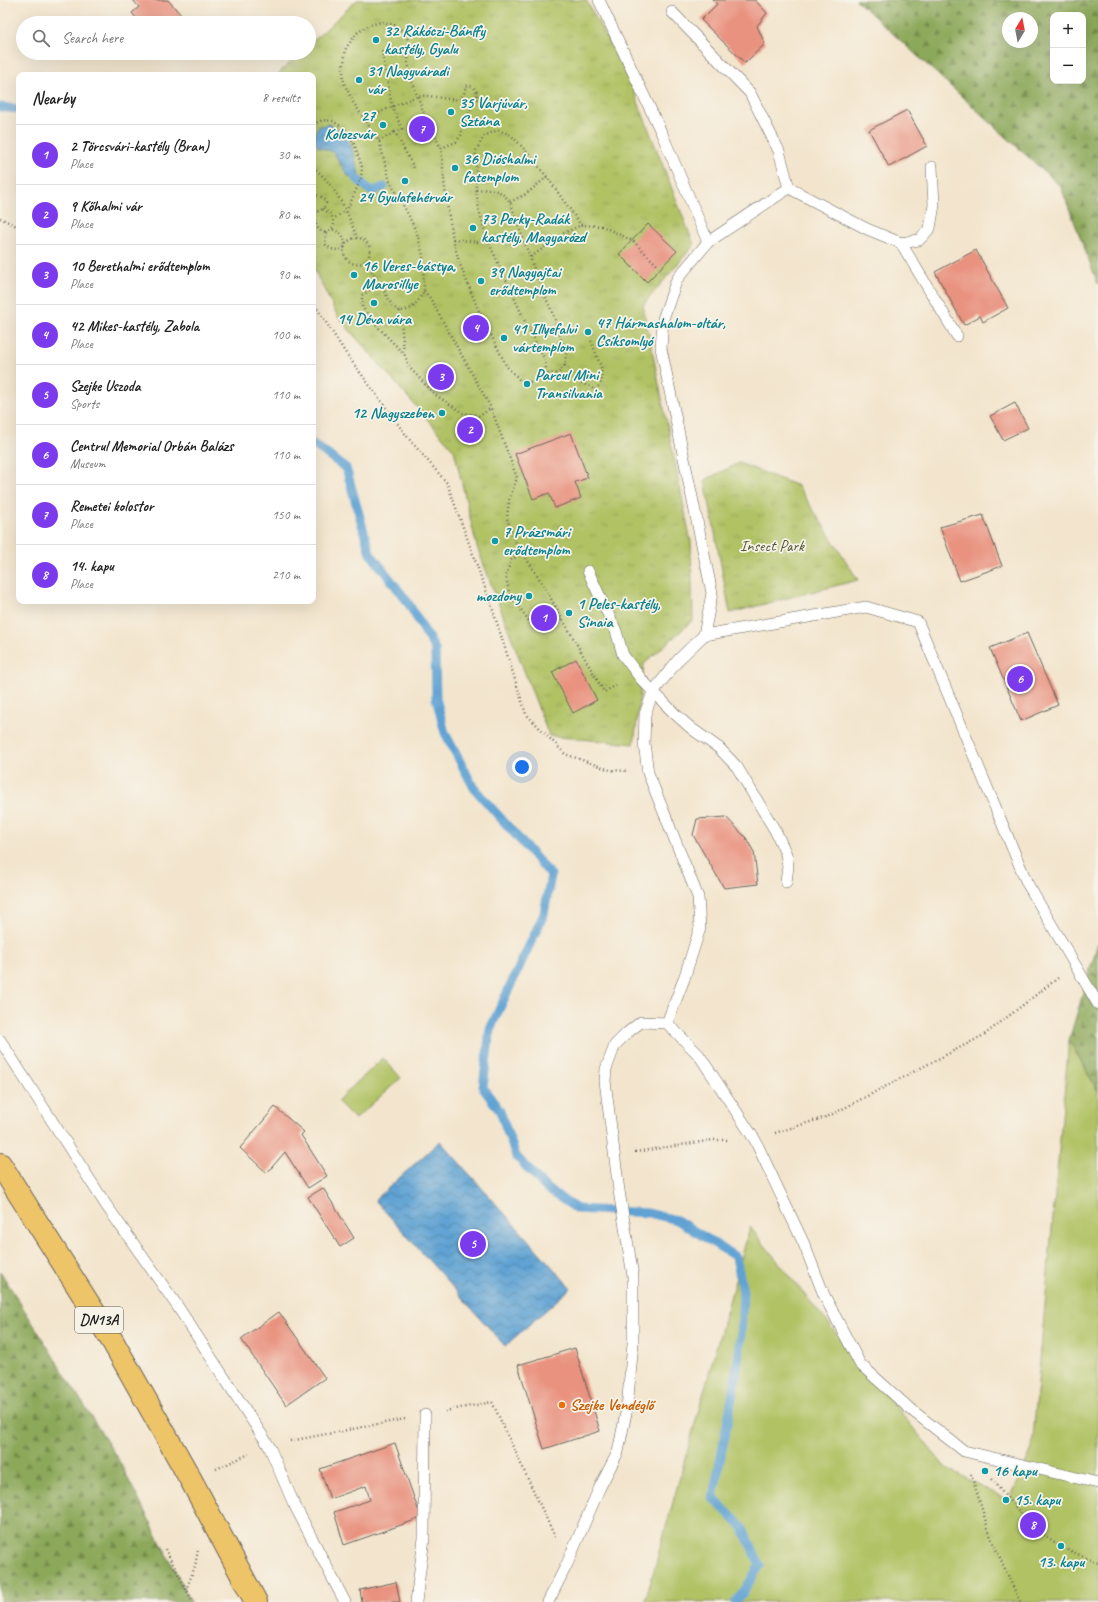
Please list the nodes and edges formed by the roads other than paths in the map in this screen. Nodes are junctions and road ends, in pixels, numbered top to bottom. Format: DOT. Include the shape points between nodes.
graph roads {
  1 [pos="599,0"];
  2 [pos="672,12"];
  3 [pos="932,167"];
  4 [pos="789,188"];
  5 [pos="708,242"];
  6 [pos="902,243"];
  7 [pos="957,336"];
  8 [pos="588,571"];
  9 [pos="704,635"];
  10 [pos="653,692"];
  11 [pos="786,882"];
  12 [pos="1098,1004"];
  13 [pos="667,1023"];
  14 [pos="0,1040"];
  15 [pos="0,1164"];
  16 [pos="425,1415"];
  17 [pos="1098,1483"];
  18 [pos="256,1602"];
  19 [pos="345,1602"];
  20 [pos="416,1602"];
  21 [pos="548,1602"];
  1 -- 5 [label="lane" via="662,134"];
  2 -- 4 [label="lane" via="750,93 779,151"];
  3 -- 6 [label="lane" via="934,205 930,228 919,240"];
  4 -- 5 [label="lane"];
  4 -- 6 [label="lane" via="867,229"];
  5 -- 9 [label="lane" via="677,279 663,319 661,348 712,593"];
  6 -- 7 [label="lane"];
  8 -- 10 [label="lane" via="616,631 623,655"];
  9 -- 10 [label="lane" via="679,659"];
  9 -- 12 [label="lane" via="866,607 918,622 1027,883"];
  10 -- 11 [label="lane" via="674,714 719,748 737,767 776,832 786,854"];
  10 -- 13 [label="lane" via="645,714 644,743 648,773 698,896 700,928"];
  13 -- 17 [label="lane" via="698,1055 755,1140 804,1244 824,1295 860,1364 909,1408 964,1450"];
  13 -- 21 [label="lane" via="641,1022 615,1045 606,1069 605,1081 633,1276 633,1343 627,1408 618,1452"];
  14 -- 19 [label="lane" via="106,1205 176,1304 269,1446 294,1502"];
  15 -- 18 [label="main road, DN13A" via="113,1342"];
  16 -- 20 [label="lane" via="424,1538"];
}
